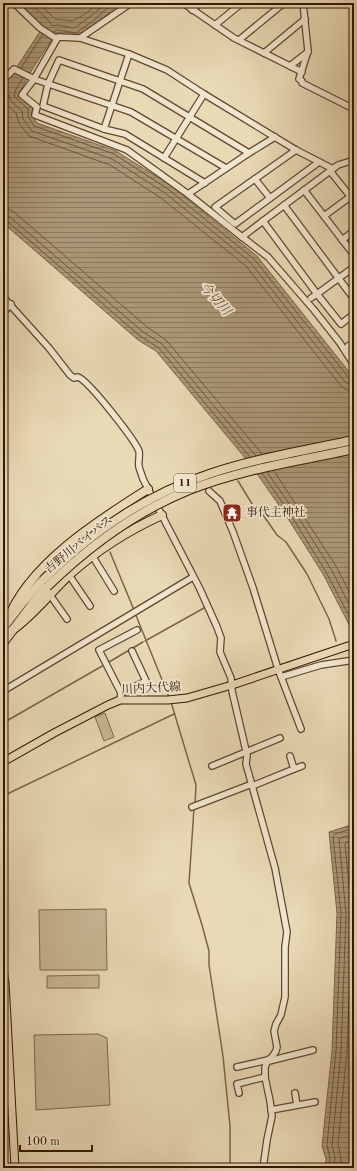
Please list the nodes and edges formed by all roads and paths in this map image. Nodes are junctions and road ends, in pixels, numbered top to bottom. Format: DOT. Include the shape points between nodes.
graph roads {
  1 [pos="14,3"];
  2 [pos="131,3"];
  3 [pos="183,3"];
  4 [pos="200,3"];
  5 [pos="242,3"];
  6 [pos="284,3"];
  7 [pos="303,3"];
  8 [pos="192,10"];
  9 [pos="305,19"];
  10 [pos="215,25"];
  11 [pos="56,38"];
  12 [pos="80,38"];
  13 [pos="238,40"];
  14 [pos="308,52"];
  15 [pos="264,53"];
  16 [pos="129,54"];
  17 [pos="290,66"];
  18 [pos="302,72"];
  19 [pos="32,78"];
  20 [pos="3,80"];
  21 [pos="120,81"];
  22 [pos="48,84"];
  23 [pos="204,94"];
  24 [pos="112,105"];
  25 [pos="354,109"];
  26 [pos="189,118"];
  27 [pos="104,129"];
  28 [pos="275,137"];
  29 [pos="177,138"];
  30 [pos="296,150"];
  31 [pos="249,153"];
  32 [pos="164,158"];
  33 [pos="354,160"];
  34 [pos="319,162"];
  35 [pos="226,168"];
  36 [pos="332,170"];
  37 [pos="255,179"];
  38 [pos="205,183"];
  39 [pos="304,190"];
  40 [pos="188,194"];
  41 [pos="353,197"];
  42 [pos="270,198"];
  43 [pos="284,205"];
  44 [pos="324,216"];
  45 [pos="263,221"];
  46 [pos="354,231"];
  47 [pos="242,237"];
  48 [pos="342,240"];
  49 [pos="354,255"];
  50 [pos="354,267"];
  51 [pos="339,278"];
  52 [pos="317,294"];
  53 [pos="3,297"];
  54 [pos="311,298"];
  55 [pos="354,298"];
  56 [pos="11,304"];
  57 [pos="3,313"];
  58 [pos="354,314"];
  59 [pos="354,343"];
  60 [pos="354,355"];
  61 [pos="354,365"];
  62 [pos="354,440"];
  63 [pos="354,449"];
  64 [pos="148,489"];
  65 [pos="209,491"];
  66 [pos="125,504"];
  67 [pos="162,515"];
  68 [pos="139,526"];
  69 [pos="93,557"];
  70 [pos="69,575"];
  71 [pos="193,577"];
  72 [pos="47,587"];
  73 [pos="114,591"];
  74 [pos="90,606"];
  75 [pos="67,619"];
  76 [pos="5,625"];
  77 [pos="137,630"];
  78 [pos="3,643"];
  79 [pos="354,644"];
  80 [pos="132,651"];
  81 [pos="354,660"];
  82 [pos="278,669"];
  83 [pos="281,677"];
  84 [pos="232,685"];
  85 [pos="3,691"];
  86 [pos="121,696"];
  87 [pos="301,729"];
  88 [pos="280,738"];
  89 [pos="247,752"];
  90 [pos="290,756"];
  91 [pos="3,762"];
  92 [pos="212,766"];
  93 [pos="302,766"];
  94 [pos="294,769"];
  95 [pos="252,785"];
  96 [pos="195,806"];
  97 [pos="3,957"];
  98 [pos="4,982"];
  99 [pos="313,1050"];
  100 [pos="268,1060"];
  101 [pos="237,1067"];
  102 [pos="265,1077"];
  103 [pos="239,1093"];
  104 [pos="295,1093"];
  105 [pos="315,1102"];
  106 [pos="298,1106"];
  107 [pos="271,1110"];
  108 [pos="15,1168"];
  109 [pos="263,1168"];
  1 -- 11 [label="street" via="40,28"];
  2 -- 12 [label="street"];
  3 -- 8 [label="street"];
  4 -- 8 [label="street"];
  5 -- 10 [label="street"];
  6 -- 13 [label="street"];
  7 -- 9 [label="street"];
  8 -- 10 [label="street"];
  9 -- 14 [label="street"];
  9 -- 15 [label="street"];
  10 -- 13 [label="street"];
  11 -- 12 [label="street"];
  11 -- 19 [label="street"];
  12 -- 16 [label="street"];
  13 -- 15 [label="street"];
  14 -- 17 [label="street"];
  14 -- 18 [label="street"];
  15 -- 17 [label="street"];
  16 -- 21 [label="street"];
  16 -- 23 [label="street" via="167,70"];
  17 -- 18 [label="street"];
  18 -- 25 [label="street" via="302,83"];
  19 -- 20 [label="street" via="14,69"];
  19 -- 22 [label="street"];
  19 -- 40 [label="street" via="22,95 37,107 35,115 127,150"];
  21 -- 22 [label="street" via="59,60"];
  21 -- 24 [label="street"];
  21 -- 26 [label="street" via="143,89"];
  22 -- 24 [label="street"];
  22 -- 27 [label="street" via="43,106"];
  23 -- 26 [label="street"];
  23 -- 28 [label="street"];
  24 -- 27 [label="street"];
  24 -- 29 [label="street" via="131,112"];
  26 -- 29 [label="street"];
  26 -- 31 [label="street"];
  27 -- 32 [label="street" via="125,134"];
  28 -- 30 [label="street"];
  28 -- 31 [label="street"];
  29 -- 32 [label="street"];
  29 -- 35 [label="street"];
  30 -- 34 [label="street"];
  30 -- 37 [label="street"];
  31 -- 35 [label="street"];
  32 -- 38 [label="street"];
  33 -- 36 [label="street" via="338,165"];
  34 -- 36 [label="street"];
  34 -- 42 [label="street"];
  35 -- 38 [label="street"];
  36 -- 39 [label="street"];
  36 -- 41 [label="street"];
  37 -- 42 [label="street"];
  37 -- 42 [label="street" via="215,207 235,224"];
  38 -- 40 [label="street"];
  39 -- 43 [label="street"];
  39 -- 44 [label="street"];
  40 -- 47 [label="street"];
  41 -- 44 [label="street"];
  43 -- 45 [label="street"];
  43 -- 51 [label="street"];
  44 -- 48 [label="street"];
  45 -- 47 [label="street"];
  45 -- 52 [label="street"];
  46 -- 48 [label="street"];
  47 -- 61 [label="street" via="268,257 331,332"];
  48 -- 49 [label="street"];
  50 -- 51 [label="street"];
  51 -- 52 [label="street"];
  51 -- 55 [label="street"];
  52 -- 54 [label="street"];
  52 -- 58 [label="street" via="341,324"];
  53 -- 56 [label="street"];
  56 -- 57 [label="street"];
  56 -- 64 [label="street" via="70,375 81,378 91,388 129,435 139,453 139,469"];
  59 -- 60 [label="street" via="348,346"];
  62 -- 72 [label="highway, 吉野川バイパス / 11, bridge" via="237,466 163,493 138,505 102,529 60,563"];
  63 -- 72 [label="highway, 吉野川バイパス / 11, bridge" via="239,474 189,490 142,513 104,537"];
  64 -- 66 [label="highway, 11"];
  64 -- 67 [label="street"];
  65 -- 82 [label="street" via="220,501 233,532"];
  66 -- 68 [label="street"];
  66 -- 76 [label="highway, 11" via="91,527 49,562 22,591"];
  67 -- 68 [label="highway, 11"];
  67 -- 71 [label="street"];
  68 -- 69 [label="highway, 11"];
  69 -- 70 [label="highway, 11"];
  69 -- 73 [label="street"];
  70 -- 72 [label="highway, 11"];
  70 -- 74 [label="street"];
  71 -- 84 [label="street" via="221,638 220,652"];
  71 -- 85 [label="street"];
  72 -- 75 [label="street"];
  72 -- 76 [label="highway, 吉野川バイパス / 11" via="23,602"];
  72 -- 78 [label="highway, 吉野川バイパス / 11"];
  77 -- 86 [label="street" via="99,650"];
  79 -- 82 [label="main road, 川内大代線"];
  80 -- 86 [label="street" via="146,681"];
  81 -- 83 [label="street" via="321,665"];
  82 -- 83 [label="street"];
  82 -- 84 [label="main road, 川内大代線"];
  83 -- 87 [label="street"];
  84 -- 86 [label="main road, 川内大代線" via="170,700"];
  84 -- 89 [label="street"];
  86 -- 91 [label="main road, 川内大代線"];
  88 -- 89 [label="street"];
  89 -- 92 [label="street"];
  89 -- 95 [label="street" via="246,764"];
  90 -- 94 [label="street"];
  93 -- 94 [label="street"];
  94 -- 95 [label="street"];
  95 -- 96 [label="street"];
  95 -- 100 [label="street" via="275,868 287,932 285,997 274,1031 277,1047"];
  97 -- 98 [label="street"];
  98 -- 108 [label="main road"];
  99 -- 100 [label="street"];
  100 -- 101 [label="street"];
  100 -- 102 [label="street"];
  102 -- 103 [label="street" via="237,1084"];
  102 -- 107 [label="street"];
  104 -- 106 [label="street"];
  105 -- 106 [label="street"];
  106 -- 107 [label="street"];
  107 -- 109 [label="street"];
}
